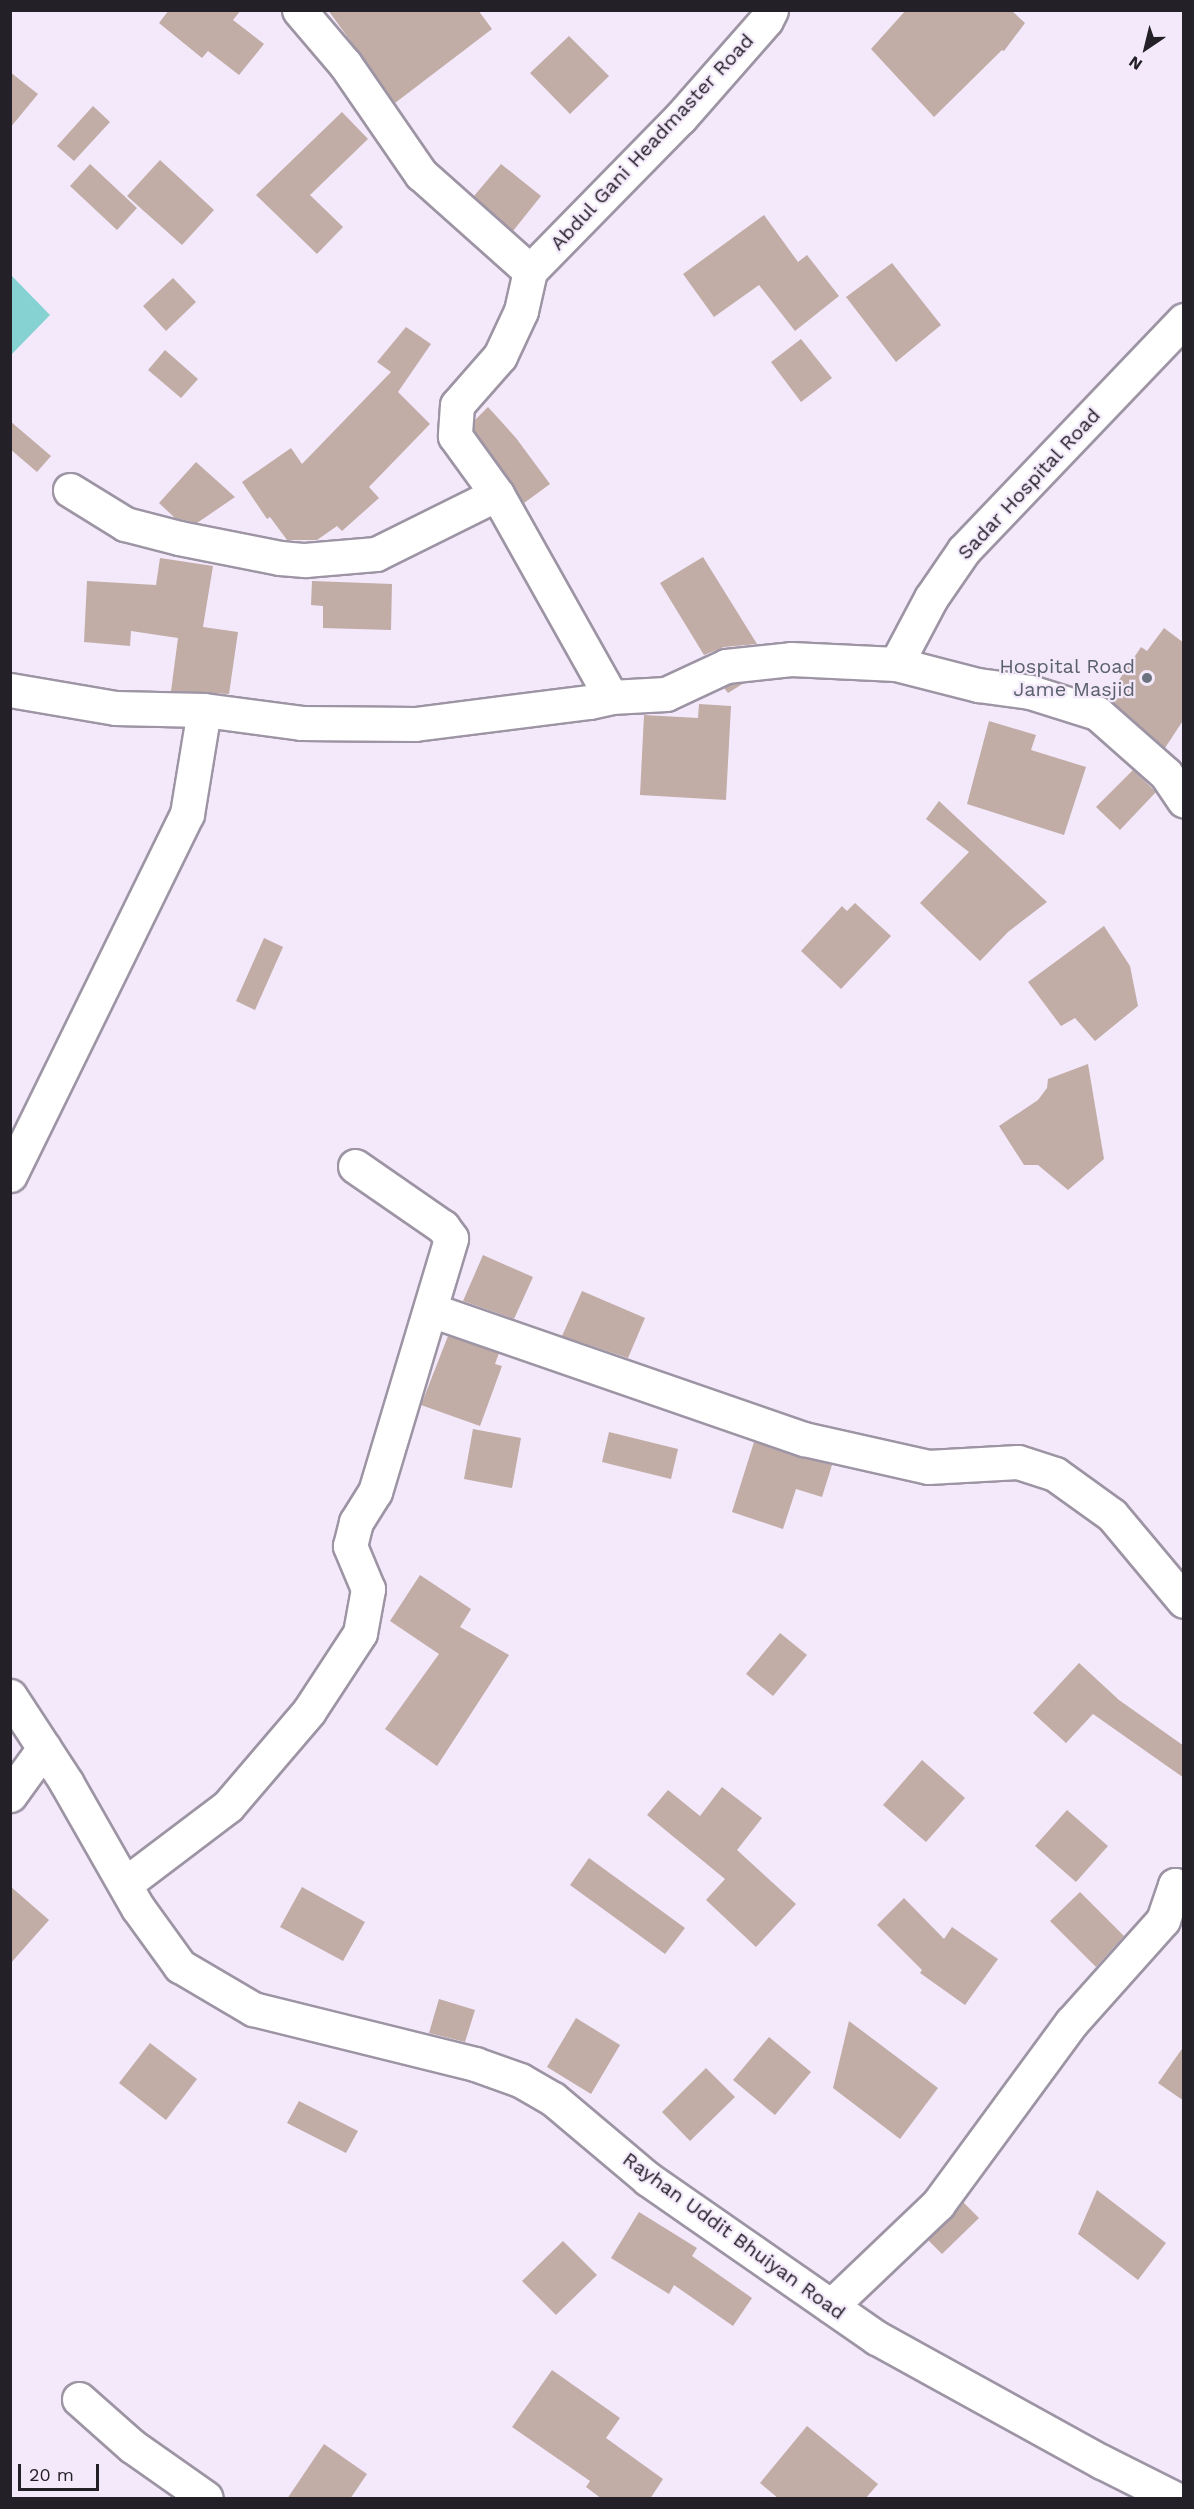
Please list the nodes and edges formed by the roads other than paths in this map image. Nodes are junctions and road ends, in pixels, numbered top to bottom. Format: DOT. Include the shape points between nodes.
graph roads {
  1 [pos="299,10"];
  2 [pos="771,10"];
  3 [pos="530,271"];
  4 [pos="1184,320"];
  5 [pos="70,490"];
  6 [pos="497,494"];
  7 [pos="896,664"];
  8 [pos="10,690"];
  9 [pos="611,697"];
  10 [pos="203,715"];
  11 [pos="1184,801"];
  12 [pos="356,1166"];
  13 [pos="10,1175"];
  14 [pos="431,1310"];
  15 [pos="1184,1601"];
  16 [pos="10,1696"];
  17 [pos="44,1748"];
  18 [pos="10,1795"];
  19 [pos="1181,1882"];
  20 [pos="125,1884"];
  21 [pos="831,2306"];
  22 [pos="79,2399"];
  23 [pos="206,2499"];
  24 [pos="1174,2499"];
  1 -- 3 [label="street" via="345,64 421,174"];
  2 -- 3 [label="street, Abdul Gani Headmaster Road" via="680,118"];
  3 -- 6 [label="street" via="521,311 500,356 457,405 455,436"];
  4 -- 7 [label="street, Sadar Hospital Road" via="964,550 931,598"];
  5 -- 6 [label="street" via="124,524 305,560 376,554"];
  6 -- 9 [label="street"];
  7 -- 9 [label="street" via="791,659 726,666 666,694"];
  7 -- 11 [label="street" via="1030,692 1097,713 1166,774"];
  8 -- 10 [label="street" via="115,708"];
  9 -- 10 [label="street" via="415,724 301,723"];
  10 -- 13 [label="street" via="187,814"];
  12 -- 14 [label="street" via="443,1227 451,1238"];
  14 -- 15 [label="street" via="804,1440 928,1467 1018,1462 1055,1474 1112,1515"];
  14 -- 20 [label="street" via="375,1492 356,1522 350,1546 368,1589 360,1633 309,1711 228,1806"];
  16 -- 17 [label="street, Rayhan Uddit Bhuiyan Road"];
  17 -- 18 [label="street"];
  17 -- 20 [label="street, Rayhan Uddit Bhuiyan Road"];
  19 -- 21 [label="street" via="1163,1920 1071,2023 938,2204"];
  20 -- 21 [label="street, Rayhan Uddit Bhuiyan Road" via="180,1965 253,2010 475,2064 520,2080 553,2099 648,2179"];
  21 -- 24 [label="street, Rayhan Uddit Bhuiyan Road" via="877,2338"];
  22 -- 23 [label="street" via="132,2446"];
}
